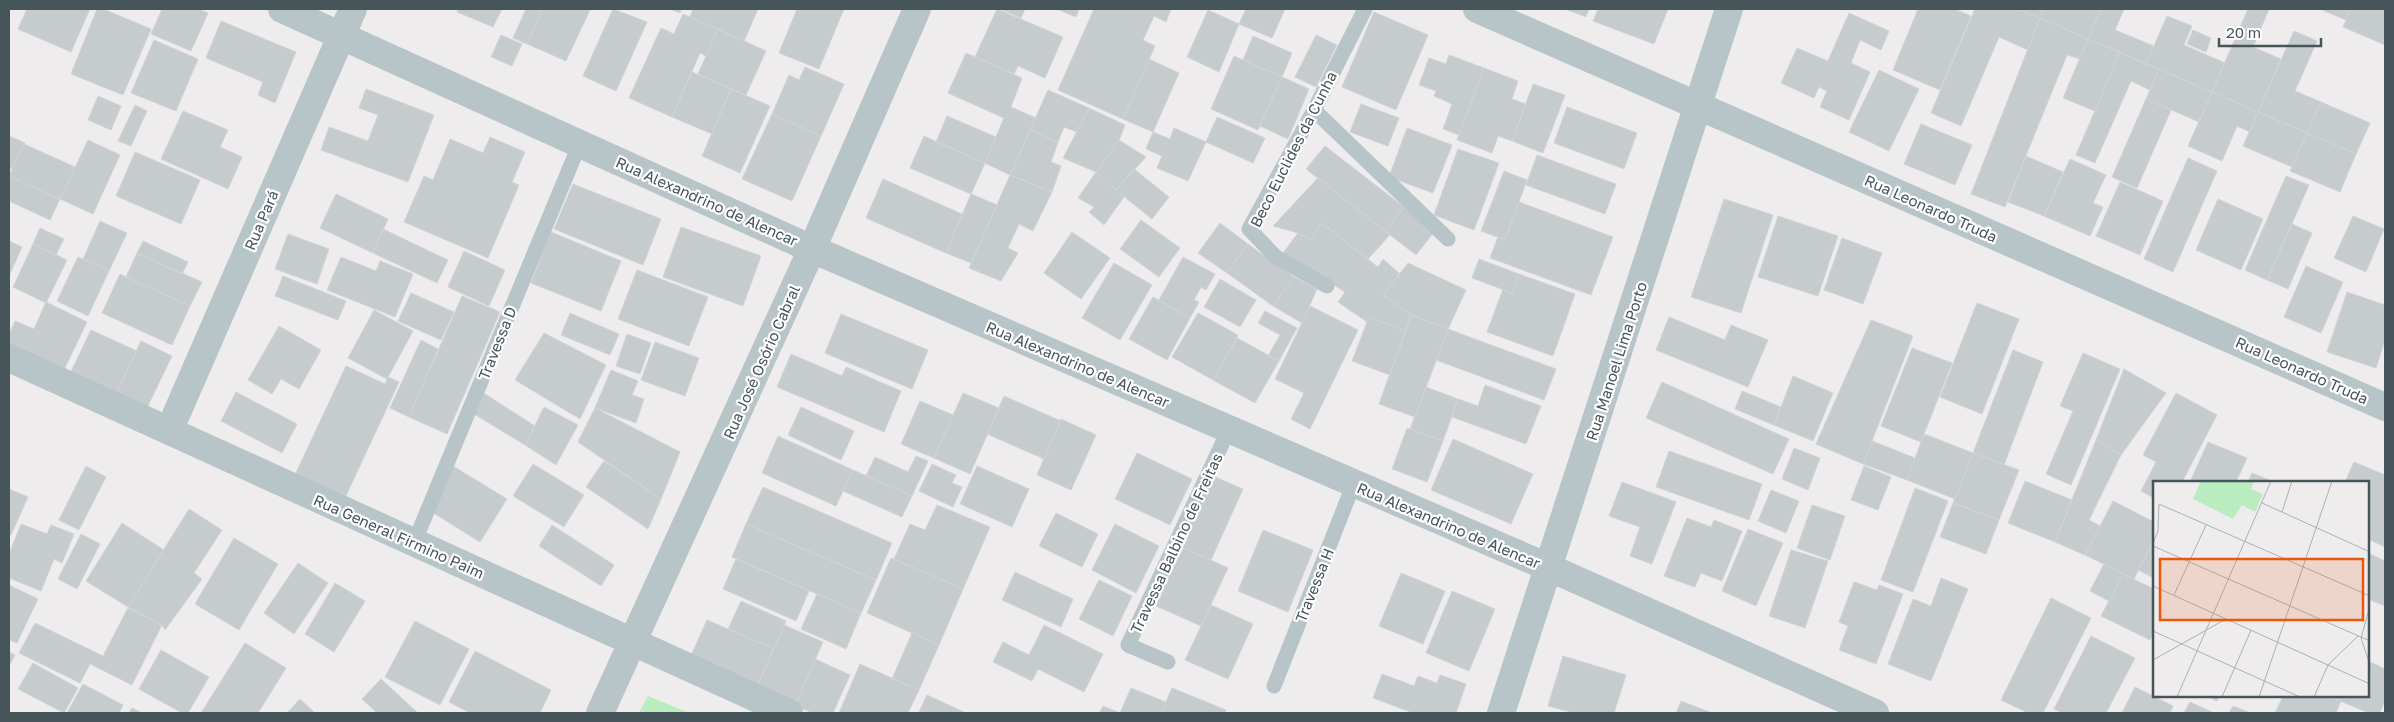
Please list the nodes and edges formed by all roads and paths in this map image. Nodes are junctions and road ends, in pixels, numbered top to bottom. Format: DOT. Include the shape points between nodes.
graph roads {
  1 [pos="282,9"];
  2 [pos="353,9"];
  3 [pos="917,9"];
  4 [pos="1365,9"];
  5 [pos="1477,9"];
  6 [pos="1728,9"];
  7 [pos="341,34"];
  8 [pos="1697,106"];
  9 [pos="1314,110"];
  10 [pos="580,143"];
  11 [pos="1448,239"];
  12 [pos="812,249"];
  13 [pos="1327,286"];
  14 [pos="9,358"];
  15 [pos="2385,406"];
  16 [pos="1229,429"];
  17 [pos="169,431"];
  18 [pos="1354,483"];
  19 [pos="414,543"];
  20 [pos="1550,568"];
  21 [pos="633,642"];
  22 [pos="1168,662"];
  23 [pos="1274,686"];
  24 [pos="600,713"];
  25 [pos="789,713"];
  26 [pos="1502,713"];
  27 [pos="1875,713"];
  1 -- 7 [label="street, Rua Alexandrino de Alencar"];
  2 -- 7 [label="street, Rua Pará"];
  3 -- 12 [label="street, Rua José Osório Cabral"];
  4 -- 9 [label="lane, Beco Euclides da Cunha"];
  5 -- 8 [label="street, Rua Leonardo Truda"];
  6 -- 8 [label="street, Rua Manoel Lima Porto"];
  7 -- 10 [label="street, Rua Alexandrino de Alencar"];
  7 -- 17 [label="street, Rua Pará"];
  8 -- 15 [label="street, Rua Leonardo Truda"];
  8 -- 20 [label="street, Rua Manoel Lima Porto"];
  9 -- 11 [label="lane"];
  9 -- 13 [label="lane, Beco Euclides da Cunha" via="1249,229 1276,256"];
  10 -- 12 [label="street, Rua Alexandrino de Alencar"];
  10 -- 19 [label="lane, Travessa D"];
  12 -- 16 [label="street, Rua Alexandrino de Alencar"];
  12 -- 21 [label="street, Rua José Osório Cabral"];
  14 -- 17 [label="street, Rua General Firmino Paim"];
  16 -- 18 [label="street, Rua Alexandrino de Alencar"];
  16 -- 22 [label="lane, Travessa Balbino de Freitas" via="1128,645"];
  17 -- 19 [label="street, Rua General Firmino Paim"];
  18 -- 20 [label="street, Rua Alexandrino de Alencar"];
  18 -- 23 [label="lane, Travessa H"];
  19 -- 21 [label="street, Rua General Firmino Paim"];
  20 -- 26 [label="street, Rua Manoel Lima Porto"];
  20 -- 27 [label="street, Rua Alexandrino de Alencar"];
  21 -- 24 [label="street, Rua José Osório Cabral"];
  21 -- 25 [label="street, Rua General Firmino Paim"];
}
